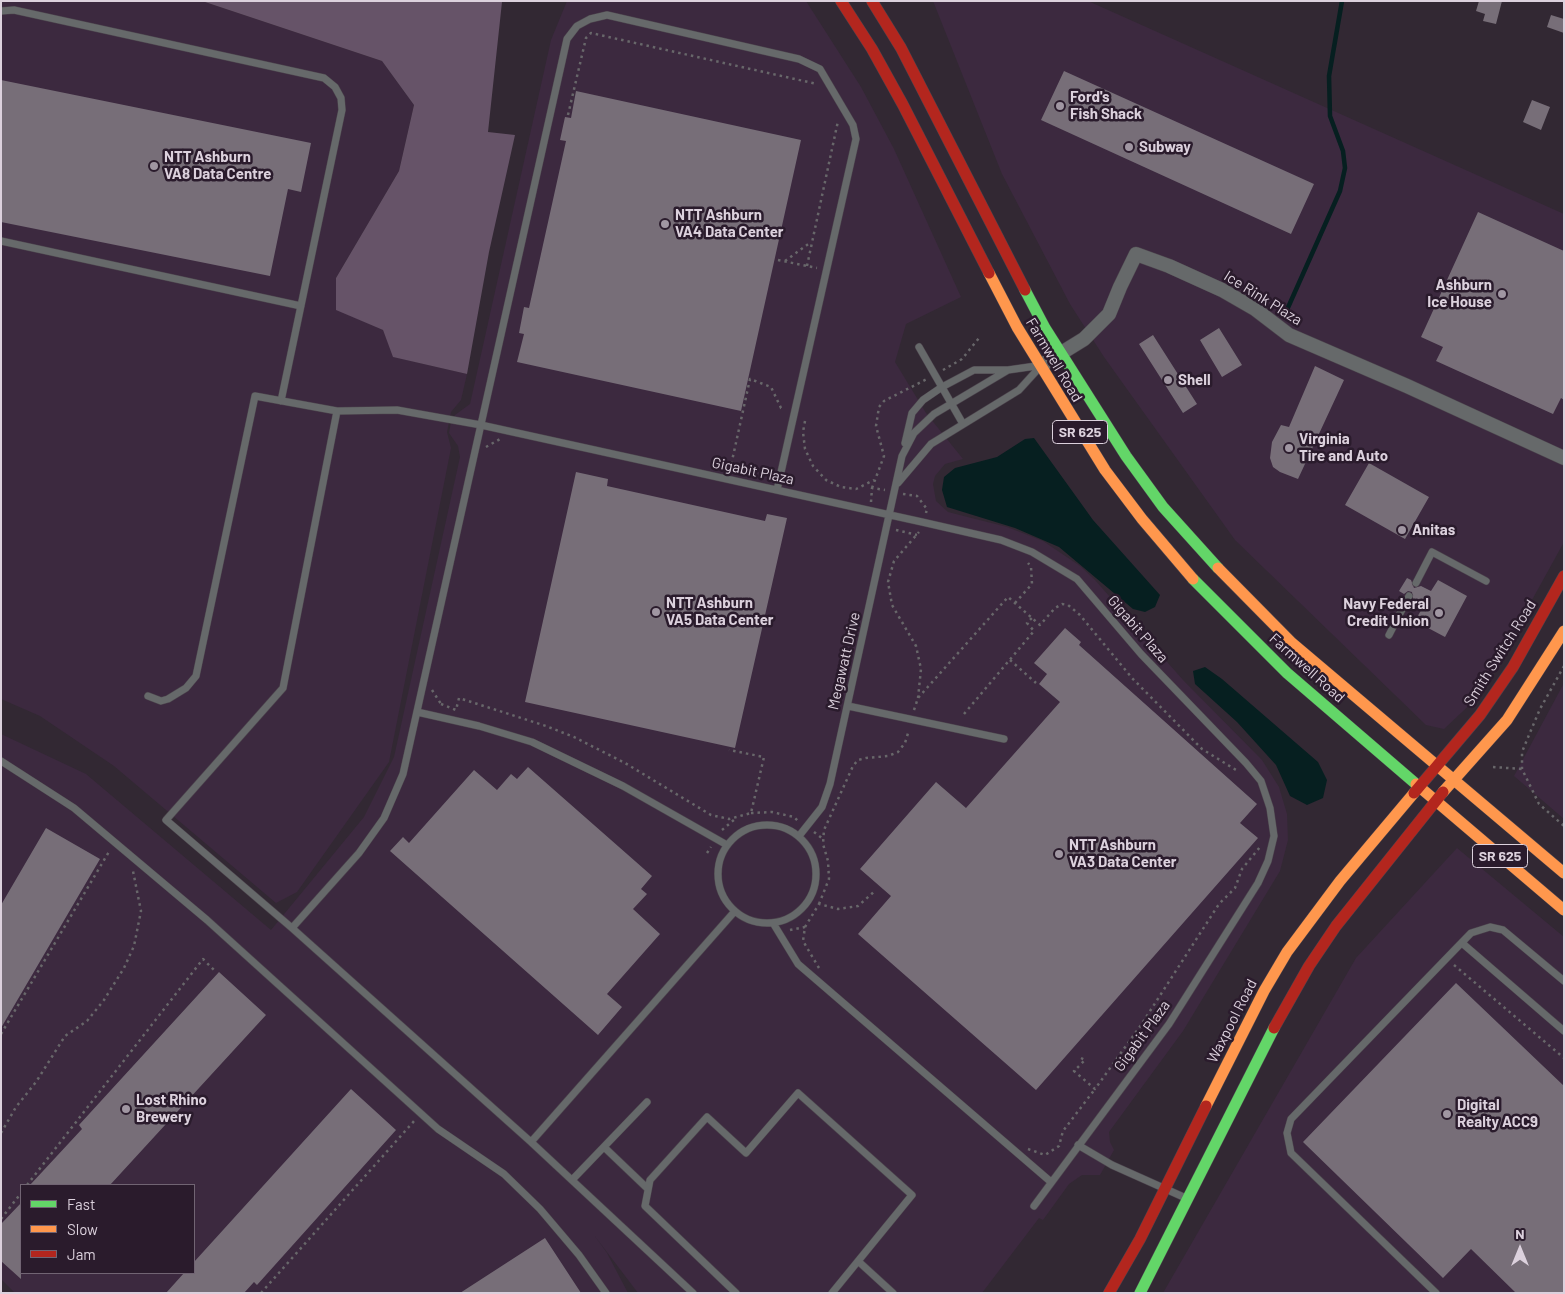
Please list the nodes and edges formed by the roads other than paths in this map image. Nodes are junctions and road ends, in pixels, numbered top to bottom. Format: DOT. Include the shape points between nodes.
graph roads {
  1 [pos="841,1"];
  2 [pos="872,1"];
  3 [pos="1,11"];
  4 [pos="1,241"];
  5 [pos="301,306"];
  6 [pos="918,347"];
  7 [pos="1062,352"];
  8 [pos="1042,365"];
  9 [pos="1008,370"];
  10 [pos="942,387"];
  11 [pos="281,401"];
  12 [pos="952,404"];
  13 [pos="337,411"];
  14 [pos="963,424"];
  15 [pos="481,425"];
  16 [pos="902,456"];
  17 [pos="1564,458"];
  18 [pos="898,483"];
  19 [pos="778,490"];
  20 [pos="891,515"];
  21 [pos="1564,576"];
  22 [pos="1486,581"];
  23 [pos="1416,583"];
  24 [pos="1409,596"];
  25 [pos="1564,631"];
  26 [pos="1389,635"];
  27 [pos="148,696"];
  28 [pos="848,706"];
  29 [pos="417,712"];
  30 [pos="1004,740"];
  31 [pos="1,761"];
  32 [pos="1438,767"];
  33 [pos="1454,780"];
  34 [pos="1419,787"];
  35 [pos="1435,801"];
  36 [pos="799,836"];
  37 [pos="727,845"];
  38 [pos="1564,873"];
  39 [pos="1564,910"];
  40 [pos="735,911"];
  41 [pos="773,923"];
  42 [pos="292,928"];
  43 [pos="1462,943"];
  44 [pos="1564,981"];
  45 [pos="1564,1031"];
  46 [pos="647,1102"];
  47 [pos="531,1142"];
  48 [pos="1078,1145"];
  49 [pos="604,1147"];
  50 [pos="572,1180"];
  51 [pos="1051,1182"];
  52 [pos="1166,1188"];
  53 [pos="648,1189"];
  54 [pos="1189,1200"];
  55 [pos="1034,1206"];
  56 [pos="858,1261"];
  57 [pos="606,1293"];
  58 [pos="693,1293"];
  59 [pos="736,1293"];
  60 [pos="832,1293"];
  61 [pos="893,1293"];
  62 [pos="1109,1293"];
  63 [pos="1140,1293"];
  64 [pos="1436,1293"];
  1 -- 8 [label="main road, Farmwell Road / SR 625" via="872,49 1017,328"];
  2 -- 7 [label="main road, Farmwell Road / SR 625" via="905,57 1045,328"];
  3 -- 5 [label="lane" via="14,10 324,78 335,87 341,98 342,110"];
  4 -- 5 [label="lane"];
  5 -- 11 [label="lane"];
  6 -- 10 [label="lane"];
  7 -- 8 [label="street, Ice Rink Plaza"];
  7 -- 17 [label="street, Ice Rink Plaza" via="1084,339 1109,314 1136,254 1222,290 1255,309 1289,335"];
  7 -- 32 [label="main road, Farmwell Road / SR 625" via="1126,456 1200,550 1292,643"];
  8 -- 9 [label="lane"];
  8 -- 14 [label="lane" via="1019,390"];
  8 -- 34 [label="main road, Farmwell Road / SR 625" via="1105,470 1184,570 1287,673"];
  9 -- 10 [label="lane" via="974,370"];
  9 -- 12 [label="lane"];
  10 -- 12 [label="lane"];
  10 -- 16 [label="lane" via="923,400 912,413"];
  11 -- 13 [label="lane, Gigabit Plaza"];
  11 -- 27 [label="lane, Gigabit Plaza" via="255,396 196,676 186,688 161,701"];
  12 -- 14 [label="lane"];
  12 -- 16 [label="lane" via="934,414 914,433"];
  13 -- 15 [label="lane, Gigabit Plaza" via="397,410"];
  13 -- 42 [label="lane" via="282,688 166,820"];
  14 -- 18 [label="lane" via="930,444"];
  15 -- 19 [label="lane, Gigabit Plaza"];
  15 -- 19 [label="lane" via="567,40 577,26 607,15 799,59 820,69 853,125 856,139"];
  15 -- 29 [label="lane"];
  16 -- 18 [label="lane, Megawatt Drive"];
  18 -- 20 [label="lane, Megawatt Drive"];
  19 -- 20 [label="lane, Gigabit Plaza"];
  20 -- 28 [label="lane, Megawatt Drive"];
  20 -- 48 [label="lane, Gigabit Plaza" via="1001,540 1032,552 1077,579 1140,654 1261,781 1270,808 1274,836 1258,884 1169,1024"];
  21 -- 32 [label="main road, Smith Switch Road" via="1512,667 1480,715"];
  22 -- 23 [label="lane" via="1432,552"];
  24 -- 26 [label="lane"];
  25 -- 33 [label="main road" via="1507,720"];
  28 -- 30 [label="lane"];
  28 -- 36 [label="lane, Megawatt Drive" via="822,807"];
  29 -- 37 [label="lane" via="532,742 623,786"];
  29 -- 42 [label="lane" via="404,774 384,818 359,853"];
  31 -- 57 [label="lane" via="74,808 207,920 438,1129 504,1174 540,1209"];
  32 -- 33 [label="main road, SR 625"];
  32 -- 34 [label="main road, Waxpool Road"];
  33 -- 35 [label="main road"];
  33 -- 38 [label="main road, SR 625"];
  34 -- 35 [label="main road, SR 625"];
  34 -- 52 [label="main road, Waxpool Road" via="1315,911 1287,952 1264,991"];
  35 -- 39 [label="main road, SR 625"];
  35 -- 54 [label="main road" via="1336,926 1309,966 1287,1003"];
  36 -- 37 [label="lane" via="785,828 769,825 753,827 738,834"];
  36 -- 41 [label="lane" via="815,864 816,880 811,896 795,914"];
  37 -- 40 [label="lane" via="717,876 721,892"];
  40 -- 41 [label="lane" via="757,922"];
  40 -- 47 [label="lane"];
  41 -- 51 [label="lane" via="798,964"];
  42 -- 47 [label="lane"];
  43 -- 44 [label="lane" via="1471,933 1490,927 1503,930"];
  43 -- 45 [label="lane"];
  43 -- 64 [label="lane" via="1291,1119 1287,1133 1290,1153"];
  46 -- 49 [label="lane"];
  47 -- 50 [label="lane"];
  48 -- 51 [label="lane, Gigabit Plaza"];
  48 -- 52 [label="lane" via="1112,1165"];
  49 -- 50 [label="lane"];
  49 -- 53 [label="lane"];
  50 -- 58 [label="lane"];
  51 -- 55 [label="lane, Gigabit Plaza"];
  52 -- 54 [label="lane"];
  52 -- 62 [label="main road, Waxpool Road"];
  53 -- 56 [label="lane" via="650,1180 707,1117 746,1153 798,1093 912,1195"];
  53 -- 59 [label="lane" via="645,1206"];
  54 -- 63 [label="main road"];
  56 -- 60 [label="lane"];
  56 -- 61 [label="lane"];
}
